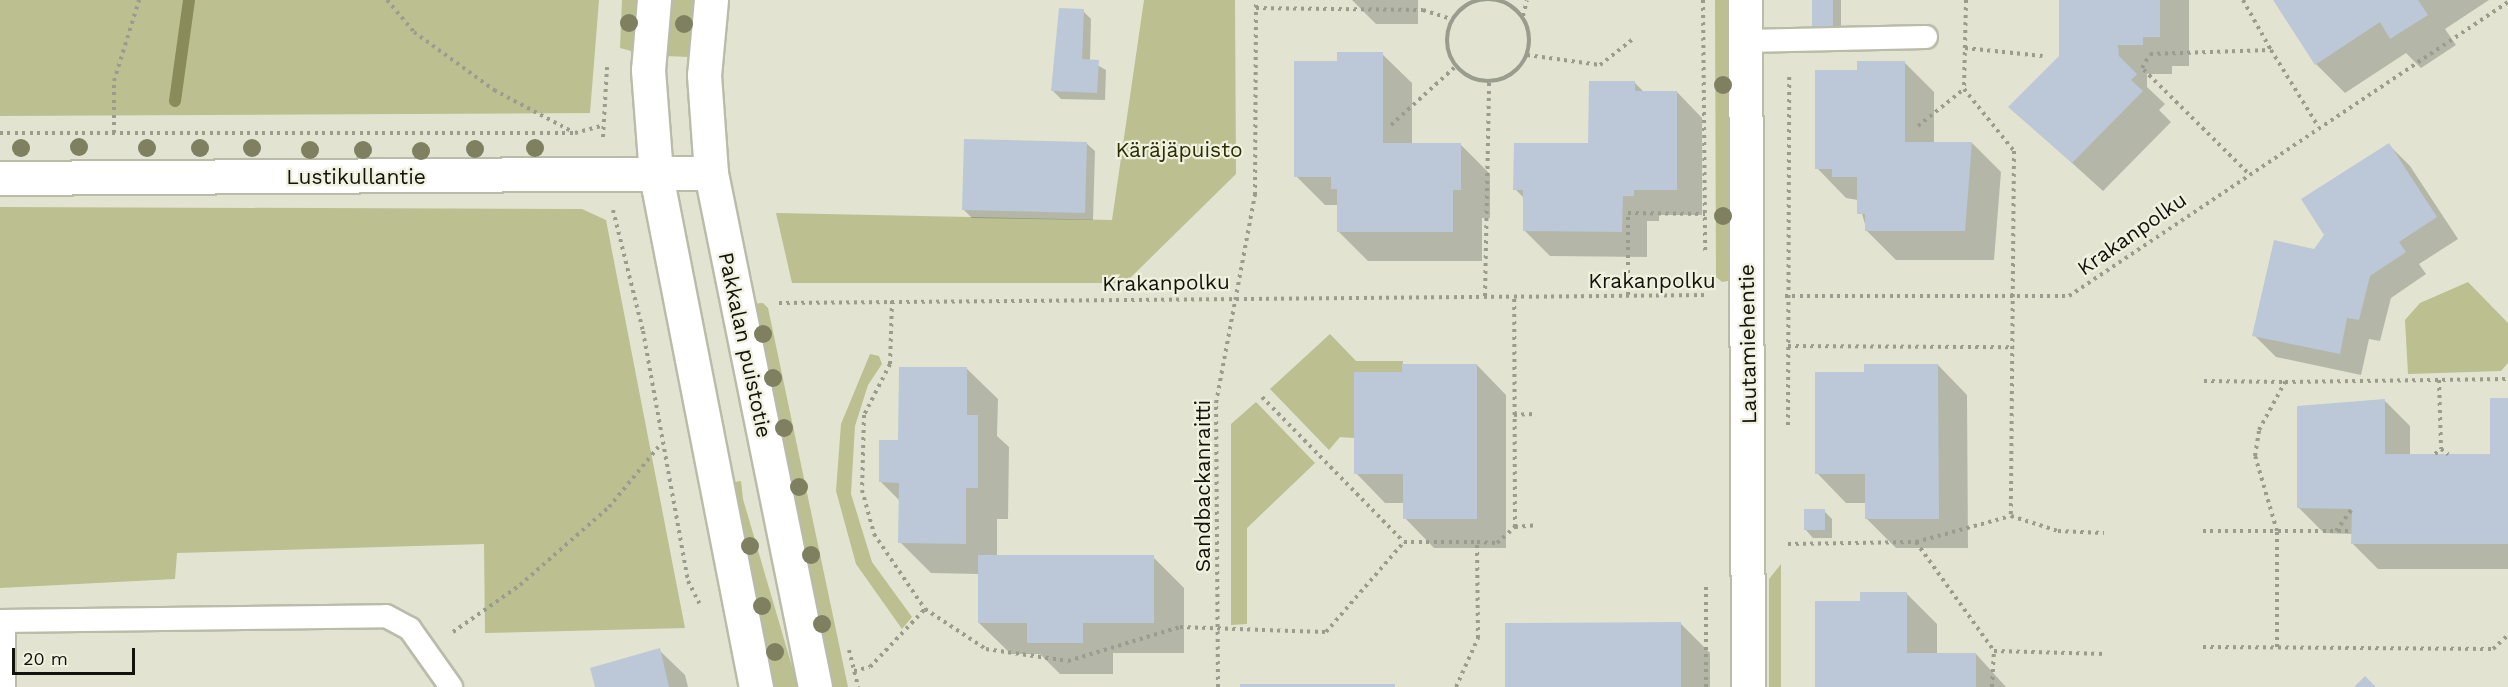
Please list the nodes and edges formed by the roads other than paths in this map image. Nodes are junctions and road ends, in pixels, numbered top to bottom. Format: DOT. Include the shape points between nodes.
graph roads {
  1 [pos="654,0"];
  2 [pos="711,0"];
  3 [pos="1745,0"];
  4 [pos="1926,37"];
  5 [pos="1746,41"];
  6 [pos="711,173"];
  7 [pos="656,175"];
  8 [pos="0,178"];
  9 [pos="2,621"];
  10 [pos="4,687"];
  11 [pos="450,687"];
  12 [pos="756,687"];
  13 [pos="815,687"];
  14 [pos="1748,687"];
  1 -- 7 [label="street" via="648,70"];
  2 -- 6 [label="street, Pakkalan puistotie" via="704,75"];
  3 -- 5 [label="street, Lautamiehentie"];
  4 -- 5 [label="lane"];
  5 -- 14 [label="street, Lautamiehentie"];
  6 -- 7 [label="street, Lustikullantie"];
  6 -- 13 [label="street, Pakkalan puistotie"];
  7 -- 8 [label="street, Lustikullantie"];
  7 -- 12 [label="street"];
  9 -- 10 [label="lane"];
  9 -- 11 [label="lane" via="386,616 410,629"];
}
